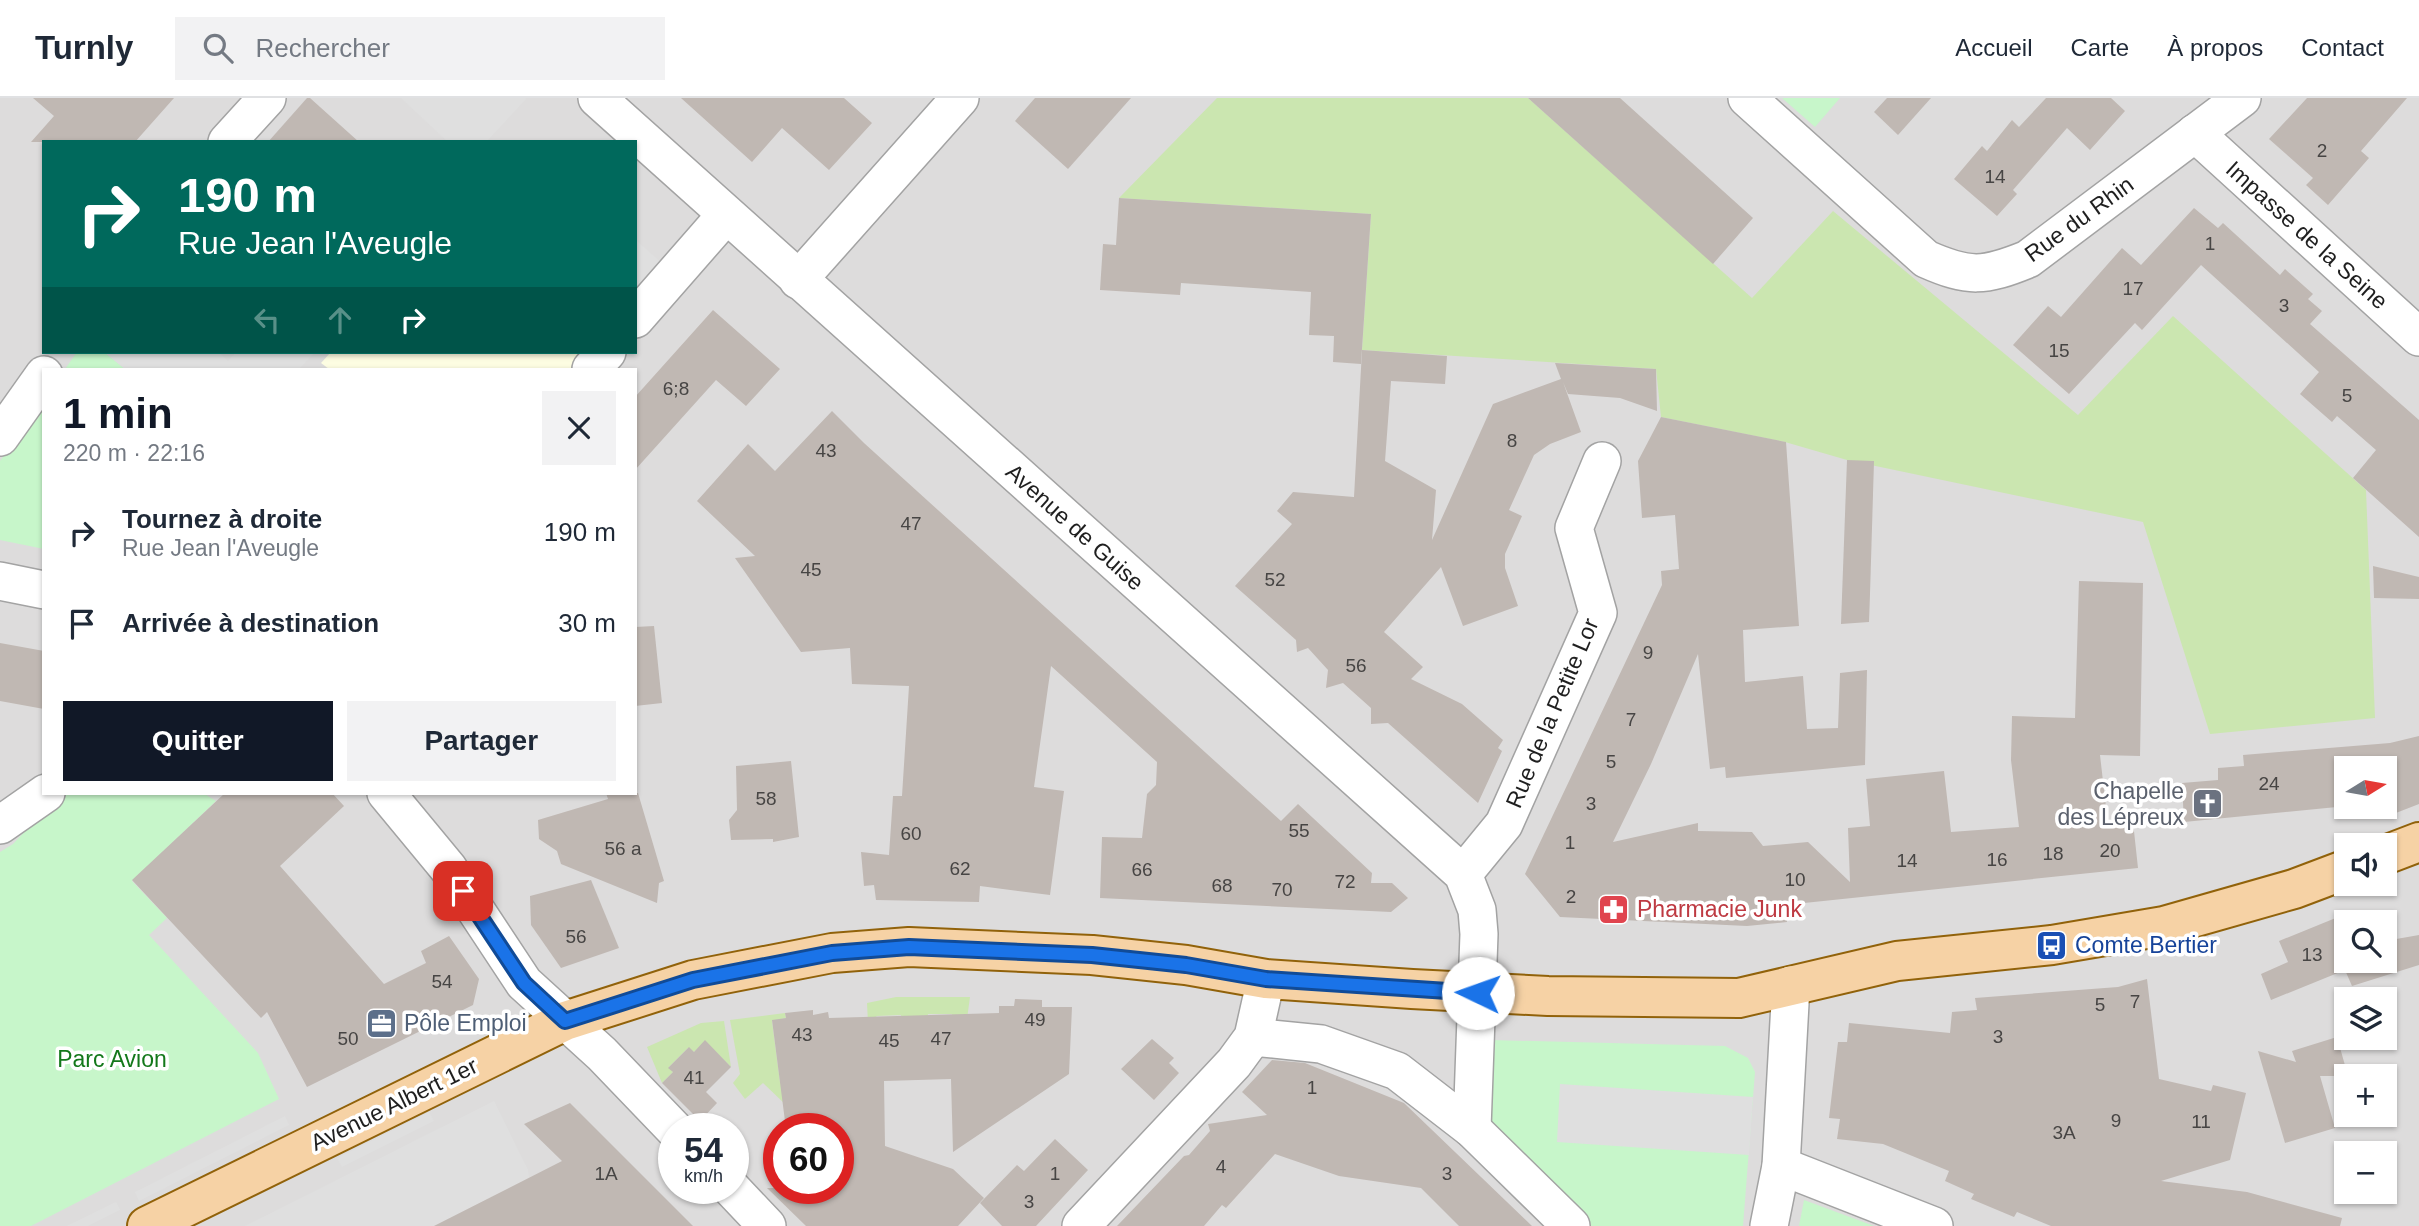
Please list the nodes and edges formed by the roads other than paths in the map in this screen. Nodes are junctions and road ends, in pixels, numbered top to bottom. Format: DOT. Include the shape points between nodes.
graph roads {
  1 [pos="267,98"];
  2 [pos="597,98"];
  3 [pos="960,98"];
  4 [pos="1747,98"];
  5 [pos="2242,98"];
  6 [pos="2195,133"];
  7 [pos="229,140"];
  8 [pos="726,215"];
  9 [pos="798,280"];
  10 [pos="637,317"];
  11 [pos="2419,337"];
  12 [pos="605,354"];
  13 [pos="592,368"];
  14 [pos="42,378"];
  15 [pos="0,437"];
  16 [pos="1602,461"];
  17 [pos="0,582"];
  18 [pos="42,590"];
  19 [pos="43,795"];
  20 [pos="388,795"];
  21 [pos="0,825"];
  22 [pos="2419,842"];
  23 [pos="2397,850"];
  24 [pos="1463,874"];
  25 [pos="2334,874"];
  26 [pos="1266,979"];
  27 [pos="1791,985"];
  28 [pos="1478,993"];
  29 [pos="565,1021"];
  30 [pos="1253,1037"];
  31 [pos="659,1113"];
  32 [pos="1472,1129"];
  33 [pos="1781,1166"];
  34 [pos="746,1204"];
  35 [pos="147,1226"];
  36 [pos="767,1226"];
  37 [pos="1081,1226"];
  38 [pos="1571,1226"];
  39 [pos="1769,1226"];
  40 [pos="1934,1226"];
  1 -- 7 [label="street"];
  2 -- 8 [label="street, Avenue de Guise"];
  3 -- 9 [label="street"];
  4 -- 6 [label="street, Rue du Rhin" via="1926,259 1958,273 1997,272 2028,259"];
  5 -- 6 [label="street, Rue du Rhin"];
  6 -- 11 [label="street, Impasse de la Seine"];
  8 -- 9 [label="street, Avenue de Guise"];
  8 -- 10 [label="street"];
  9 -- 24 [label="street, Avenue de Guise"];
  12 -- 13 [label="street"];
  14 -- 15 [label="street"];
  16 -- 24 [label="street, Rue de la Petite Lor" via="1574,528 1598,613 1504,824"];
  17 -- 18 [label="street"];
  19 -- 21 [label="street"];
  20 -- 29 [label="street" via="448,868 524,983"];
  22 -- 23 [label="main road"];
  24 -- 28 [label="street, Avenue de Guise" via="1477,911"];
  25 -- 27 [label="main road, Avenue Albert 1er" via="2164,926 2052,945 1897,961"];
  26 -- 28 [label="main road, Avenue Albert 1er"];
  26 -- 29 [label="main road, Avenue Albert 1er" via="1092,955 870,949 693,980"];
  26 -- 30 [label="street"];
  27 -- 28 [label="main road, Avenue Albert 1er" via="1739,998"];
  27 -- 33 [label="street"];
  28 -- 32 [label="street, Avenue de Guise"];
  29 -- 31 [label="street"];
  29 -- 35 [label="main road, Avenue Albert 1er"];
  30 -- 32 [label="street" via="1321,1044 1397,1071"];
  30 -- 37 [label="street"];
  32 -- 38 [label="street"];
  33 -- 39 [label="street"];
  33 -- 40 [label="street"];
  34 -- 36 [label="street"];
}
